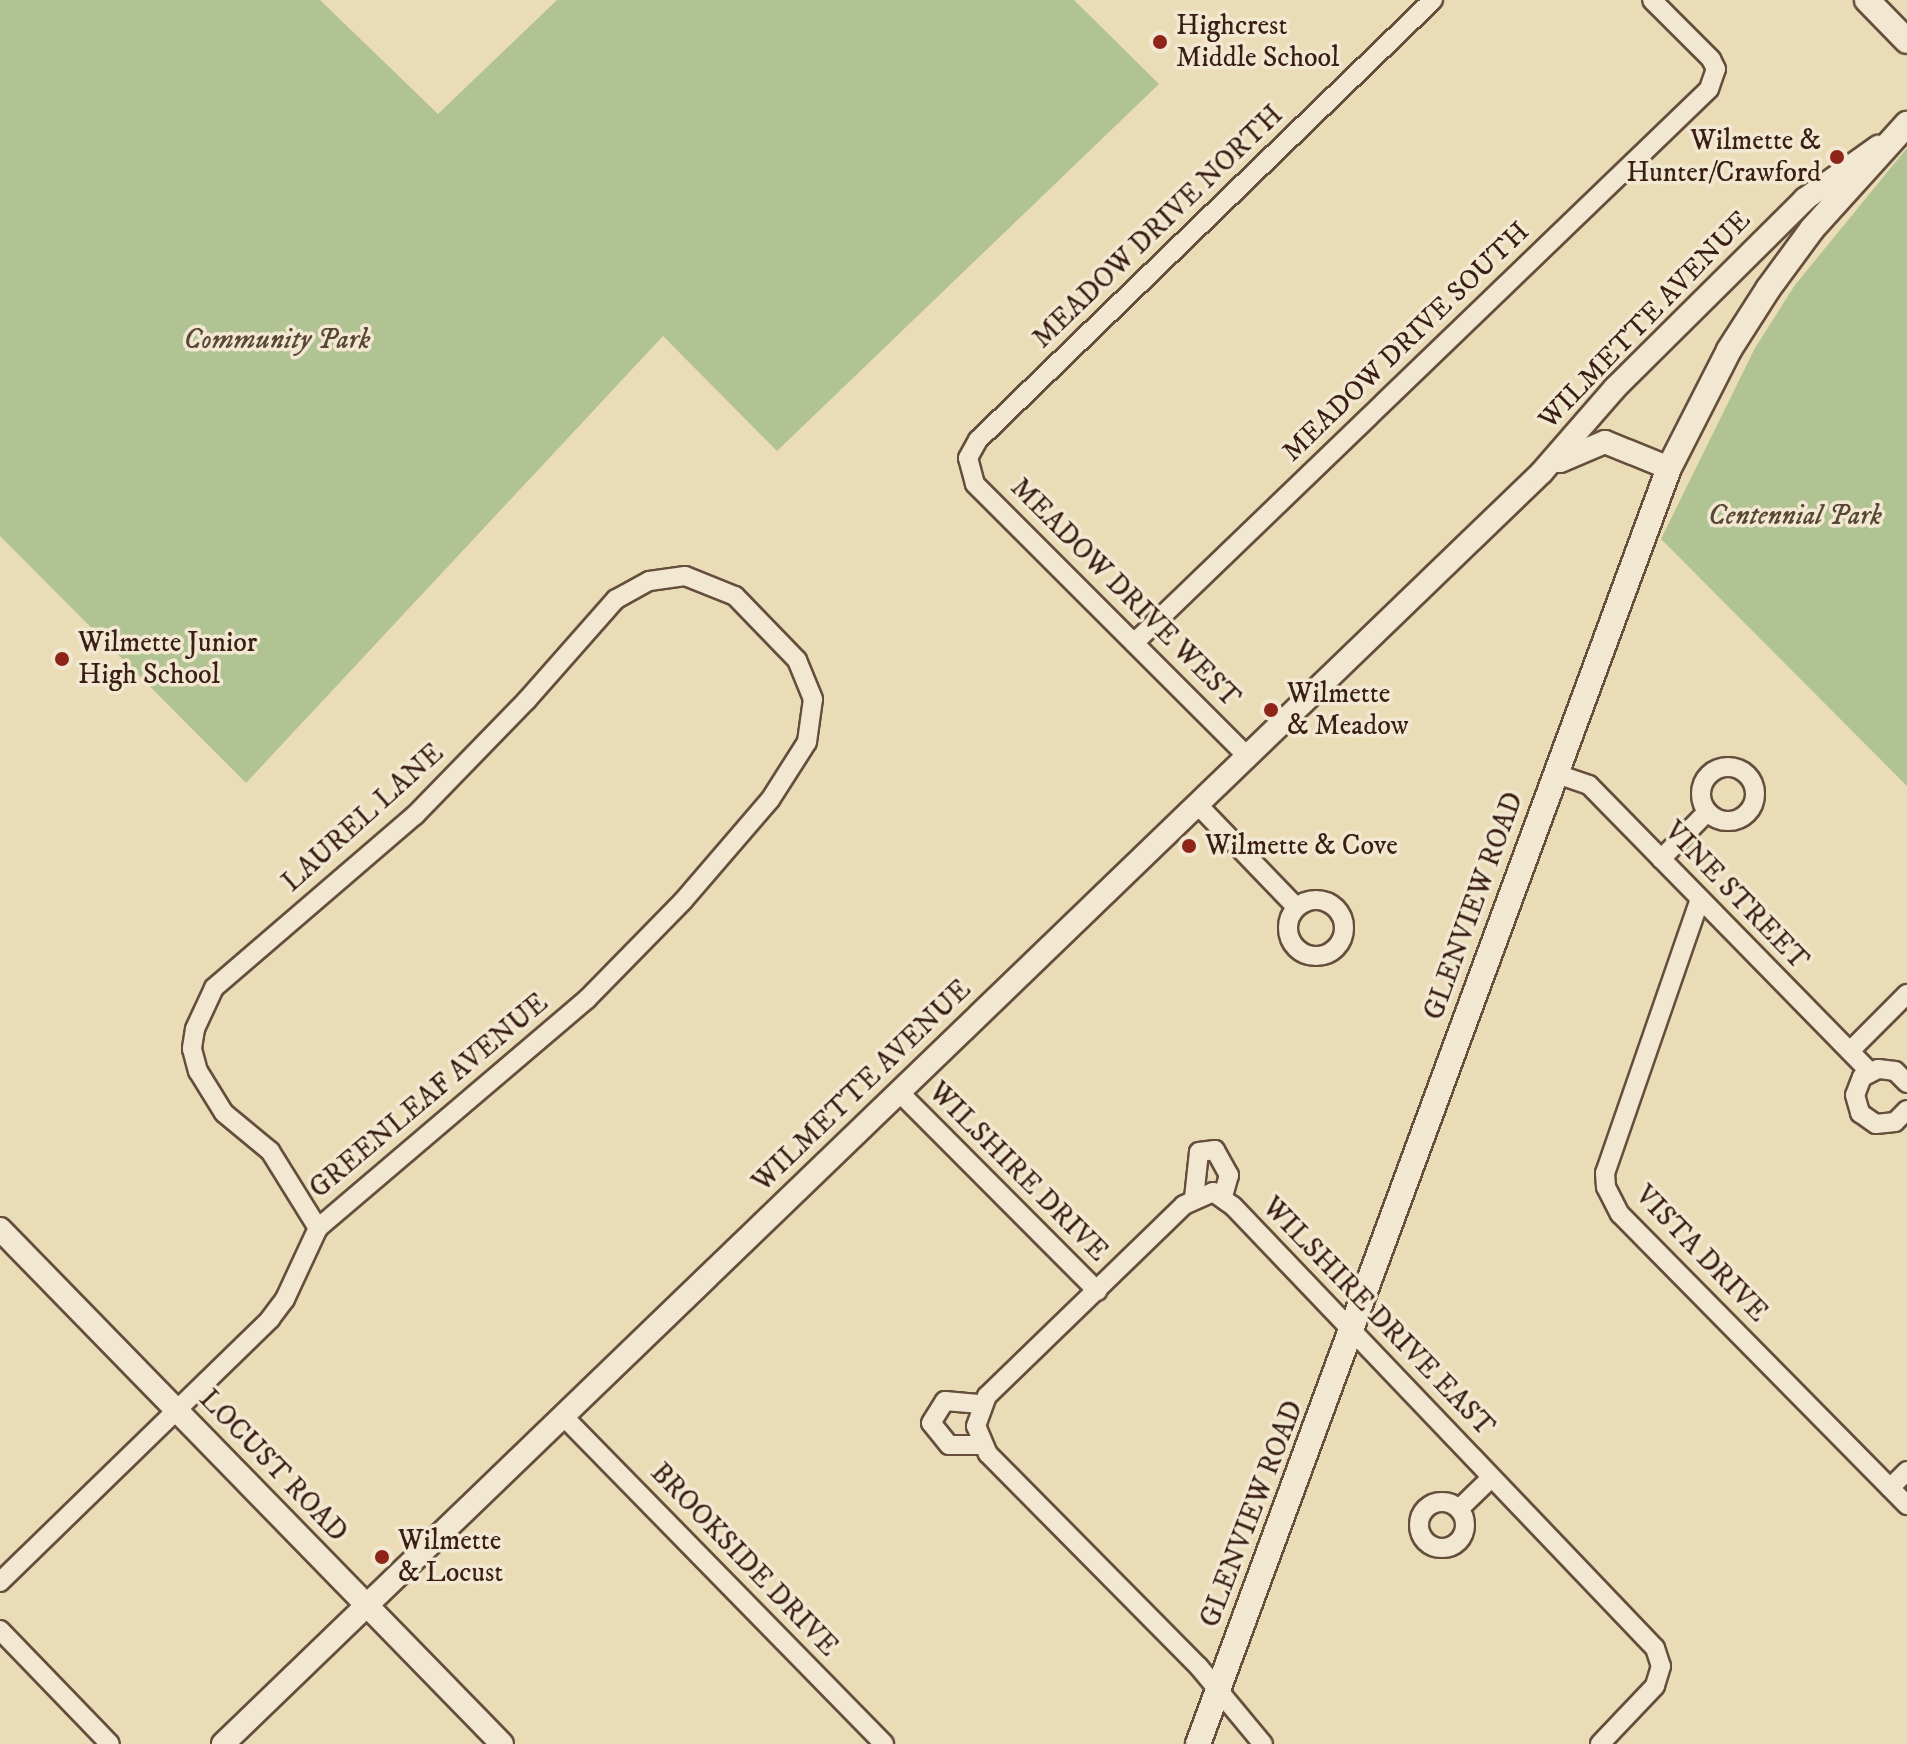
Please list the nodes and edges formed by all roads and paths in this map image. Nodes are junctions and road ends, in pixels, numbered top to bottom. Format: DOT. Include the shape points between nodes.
graph roads {
  1 [pos="1433,0"];
  2 [pos="1652,0"];
  3 [pos="1867,0"];
  4 [pos="1907,41"];
  5 [pos="1901,130"];
  6 [pos="968,468"];
  7 [pos="1669,468"];
  8 [pos="1542,472"];
  9 [pos="771,629"];
  10 [pos="1134,643"];
  11 [pos="1247,756"];
  12 [pos="1554,773"];
  13 [pos="1197,804"];
  14 [pos="1707,812"];
  15 [pos="1661,859"];
  16 [pos="1700,899"];
  17 [pos="1296,907"];
  18 [pos="1907,994"];
  19 [pos="1850,1051"];
  20 [pos="1870,1072"];
  21 [pos="1907,1083"];
  22 [pos="899,1092"];
  23 [pos="1907,1110"];
  24 [pos="1223,1196"];
  25 [pos="1194,1198"];
  26 [pos="318,1228"];
  27 [pos="0,1229"];
  28 [pos="1097,1291"];
  29 [pos="1354,1331"];
  30 [pos="981,1404"];
  31 [pos="177,1411"];
  32 [pos="563,1416"];
  33 [pos="981,1445"];
  34 [pos="1907,1471"];
  35 [pos="1491,1478"];
  36 [pos="1890,1488"];
  37 [pos="1907,1505"];
  38 [pos="1459,1509"];
  39 [pos="0,1582"];
  40 [pos="367,1605"];
  41 [pos="0,1630"];
  42 [pos="1218,1690"];
  43 [pos="110,1744"];
  44 [pos="223,1744"];
  45 [pos="502,1744"];
  46 [pos="884,1744"];
  47 [pos="1198,1744"];
  48 [pos="1263,1744"];
  49 [pos="1600,1744"];
  1 -- 6 [label="street, MEADOW DRIVE NORTH" via="978,440"];
  2 -- 10 [label="street, MEADOW DRIVE SOUTH" via="1711,59 1714,79 1699,100"];
  3 -- 4 [label="main road"];
  5 -- 7 [label="main road, GLENVIEW ROAD" via="1812,229 1768,289 1729,350"];
  5 -- 8 [label="street, WILMETTE AVENUE" via="1805,199 1615,388"];
  6 -- 10 [label="street, MEADOW DRIVE WEST" via="975,484"];
  7 -- 8 [label="street, WILMETTE AVENUE" via="1605,442 1592,443"];
  7 -- 12 [label="main road, GLENVIEW ROAD"];
  8 -- 11 [label="street, WILMETTE AVENUE"];
  9 -- 26 [label="street, GREENLEAF AVENUE" via="809,683 814,717 807,742 770,800 683,901 587,999"];
  9 -- 26 [label="street, LAUREL LANE" via="735,596 703,579 665,577 631,588 415,815 214,988 195,1029 192,1049 198,1071 224,1113 270,1151"];
  10 -- 11 [label="street, MEADOW DRIVE WEST"];
  11 -- 13 [label="street, WILMETTE AVENUE"];
  12 -- 15 [label="street, VINE STREET" via="1589,785"];
  12 -- 29 [label="main road, GLENVIEW ROAD"];
  13 -- 17 [label="street"];
  13 -- 22 [label="street, WILMETTE AVENUE"];
  14 -- 15 [label="street"];
  15 -- 16 [label="street, VINE STREET"];
  16 -- 19 [label="street, VINE STREET"];
  16 -- 36 [label="street, VISTA DRIVE" via="1605,1173 1606,1187 1620,1214"];
  18 -- 19 [label="street"];
  19 -- 20 [label="street, VINE STREET"];
  20 -- 21 [label="street" via="1887,1069"];
  20 -- 23 [label="street" via="1857,1085 1860,1113 1886,1124"];
  22 -- 28 [label="street, WILSHIRE DRIVE"];
  22 -- 32 [label="street, WILMETTE AVENUE"];
  24 -- 25 [label="street, WILSHIRE DRIVE EAST" via="1213,1192"];
  24 -- 25 [label="street, WILSHIRE DRIVE EAST" via="1229,1175 1215,1150 1199,1152"];
  24 -- 29 [label="street, WILSHIRE DRIVE EAST"];
  25 -- 28 [label="street"];
  26 -- 31 [label="street, GREENLEAF AVENUE" via="285,1299"];
  27 -- 31 [label="street, LOCUST ROAD"];
  28 -- 30 [label="street"];
  29 -- 35 [label="street, WILSHIRE DRIVE EAST"];
  29 -- 42 [label="main road, GLENVIEW ROAD"];
  30 -- 33 [label="street" via="976,1426"];
  30 -- 33 [label="street" via="945,1401 931,1423 949,1445"];
  31 -- 39 [label="street, GREENLEAF AVENUE"];
  31 -- 40 [label="street, LOCUST ROAD"];
  32 -- 40 [label="street, WILMETTE AVENUE"];
  32 -- 46 [label="street, BROOKSIDE DRIVE"];
  33 -- 42 [label="street"];
  34 -- 36 [label="street"];
  35 -- 38 [label="street, WILSHIRE DRIVE EAST"];
  35 -- 49 [label="street, WILSHIRE DRIVE EAST" via="1659,1656 1659,1676 1649,1696"];
  36 -- 37 [label="street, VISTA DRIVE"];
  40 -- 44 [label="street, WILMETTE AVENUE"];
  40 -- 45 [label="street, LOCUST ROAD"];
  41 -- 43 [label="street"];
  42 -- 47 [label="main road, GLENVIEW ROAD"];
  42 -- 48 [label="street"];
}
